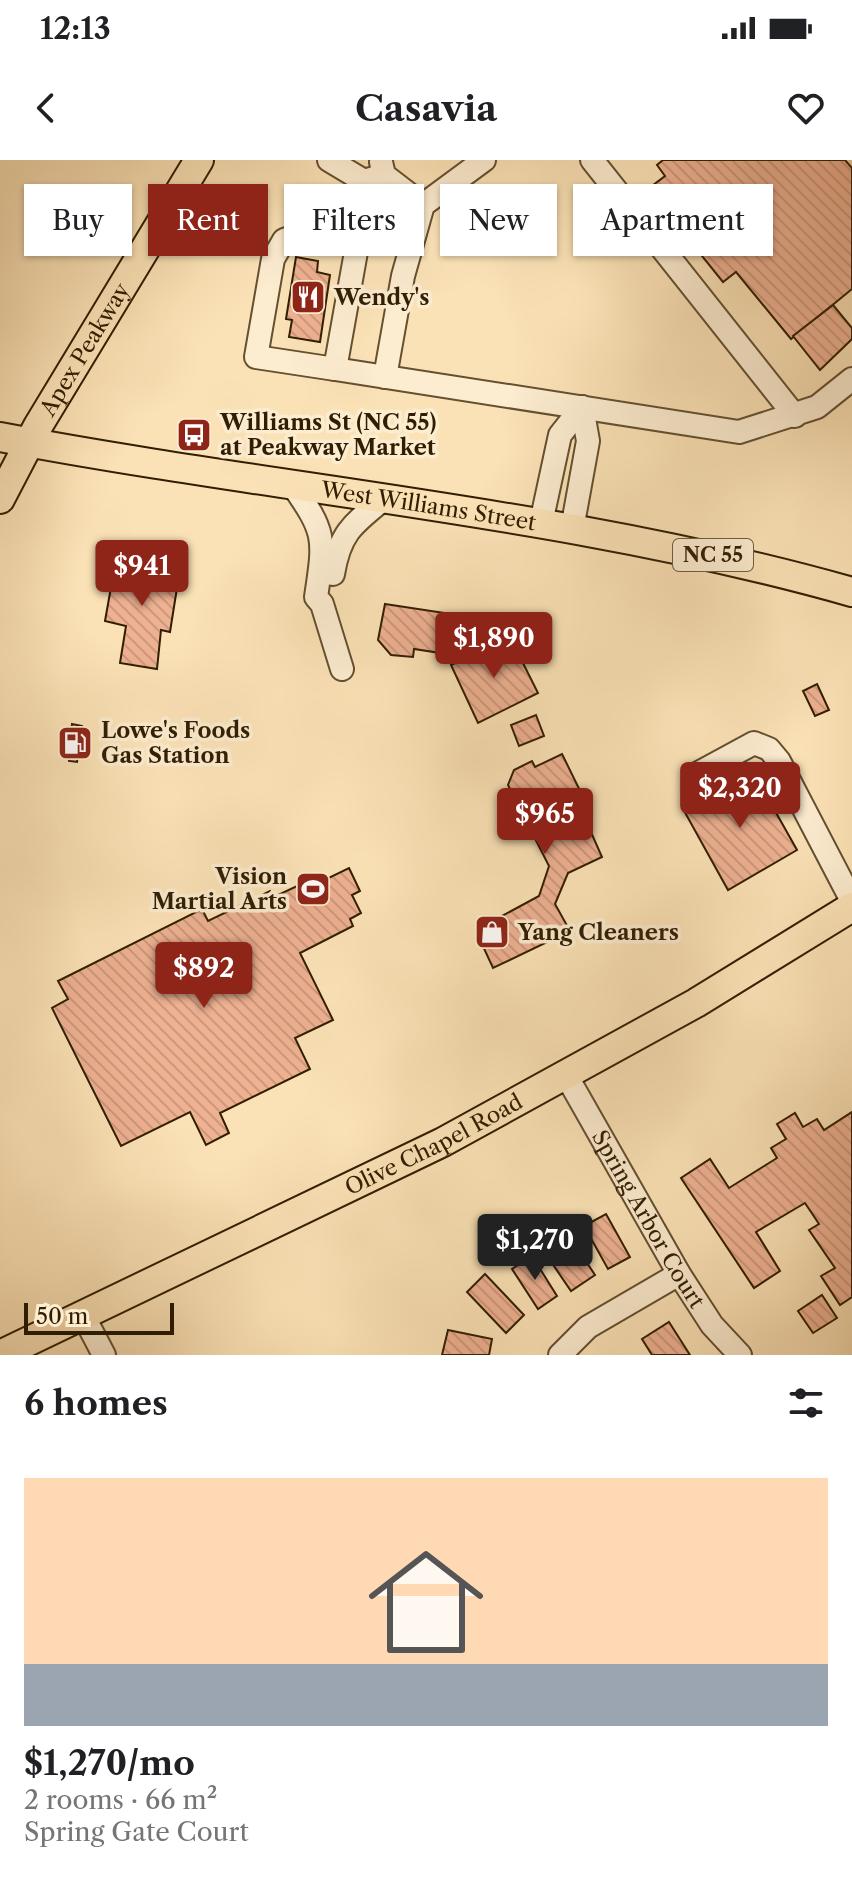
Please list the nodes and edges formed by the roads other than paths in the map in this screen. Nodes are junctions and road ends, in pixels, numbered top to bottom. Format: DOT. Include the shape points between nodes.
graph roads {
  1 [pos="199,160"];
  2 [pos="329,160"];
  3 [pos="484,160"];
  4 [pos="592,160"];
  5 [pos="382,168"];
  6 [pos="400,184"];
  7 [pos="424,204"];
  8 [pos="284,240"];
  9 [pos="355,256"];
  10 [pos="409,256"];
  11 [pos="335,369"];
  12 [pos="385,377"];
  13 [pos="852,379"];
  14 [pos="582,407"];
  15 [pos="795,416"];
  16 [pos="0,437"];
  17 [pos="29,442"];
  18 [pos="291,483"];
  19 [pos="385,498"];
  20 [pos="0,499"];
  21 [pos="541,523"];
  22 [pos="572,529"];
  23 [pos="852,592"];
  24 [pos="322,604"];
  25 [pos="342,669"];
  26 [pos="695,775"];
  27 [pos="852,904"];
  28 [pos="566,1075"];
  29 [pos="679,1274"];
  30 [pos="83,1315"];
  31 [pos="0,1355"];
  32 [pos="104,1355"];
  33 [pos="560,1355"];
  34 [pos="740,1355"];
  1 -- 17 [label="main road, Apex Peakway"];
  2 -- 5 [label="street" via="364,181"];
  3 -- 7 [label="street"];
  4 -- 15 [label="street"];
  5 -- 6 [label="street"];
  8 -- 11 [label="street" via="273,259 256,357"];
  9 -- 11 [label="street"];
  10 -- 12 [label="street"];
  11 -- 12 [label="street"];
  12 -- 14 [label="street"];
  13 -- 15 [label="street" via="817,407"];
  14 -- 15 [label="street" via="739,432"];
  14 -- 21 [label="street" via="560,435"];
  14 -- 22 [label="street" via="588,441"];
  16 -- 17 [label="main road, West Williams Street / NC 55"];
  17 -- 18 [label="main road, West Williams Street / NC 55"];
  17 -- 20 [label="main road, Apex Peakway"];
  18 -- 19 [label="main road, West Williams Street / NC 55"];
  18 -- 24 [label="street" via="323,537 316,597"];
  19 -- 21 [label="main road, West Williams Street / NC 55"];
  19 -- 24 [label="street" via="341,540 329,596"];
  21 -- 22 [label="main road, West Williams Street / NC 55"];
  22 -- 23 [label="main road, West Williams Street / NC 55" via="723,557"];
  24 -- 25 [label="street"];
  26 -- 27 [label="street" via="754,743 769,749"];
  27 -- 28 [label="main road, Olive Chapel Road" via="696,1003"];
  28 -- 29 [label="street, Spring Arbor Court"];
  28 -- 30 [label="main road, Olive Chapel Road" via="443,1142"];
  29 -- 33 [label="street" via="588,1327"];
  29 -- 34 [label="street, Spring Arbor Court" via="712,1325"];
  30 -- 31 [label="main road, Olive Chapel Road"];
  30 -- 32 [label="street"];
}
